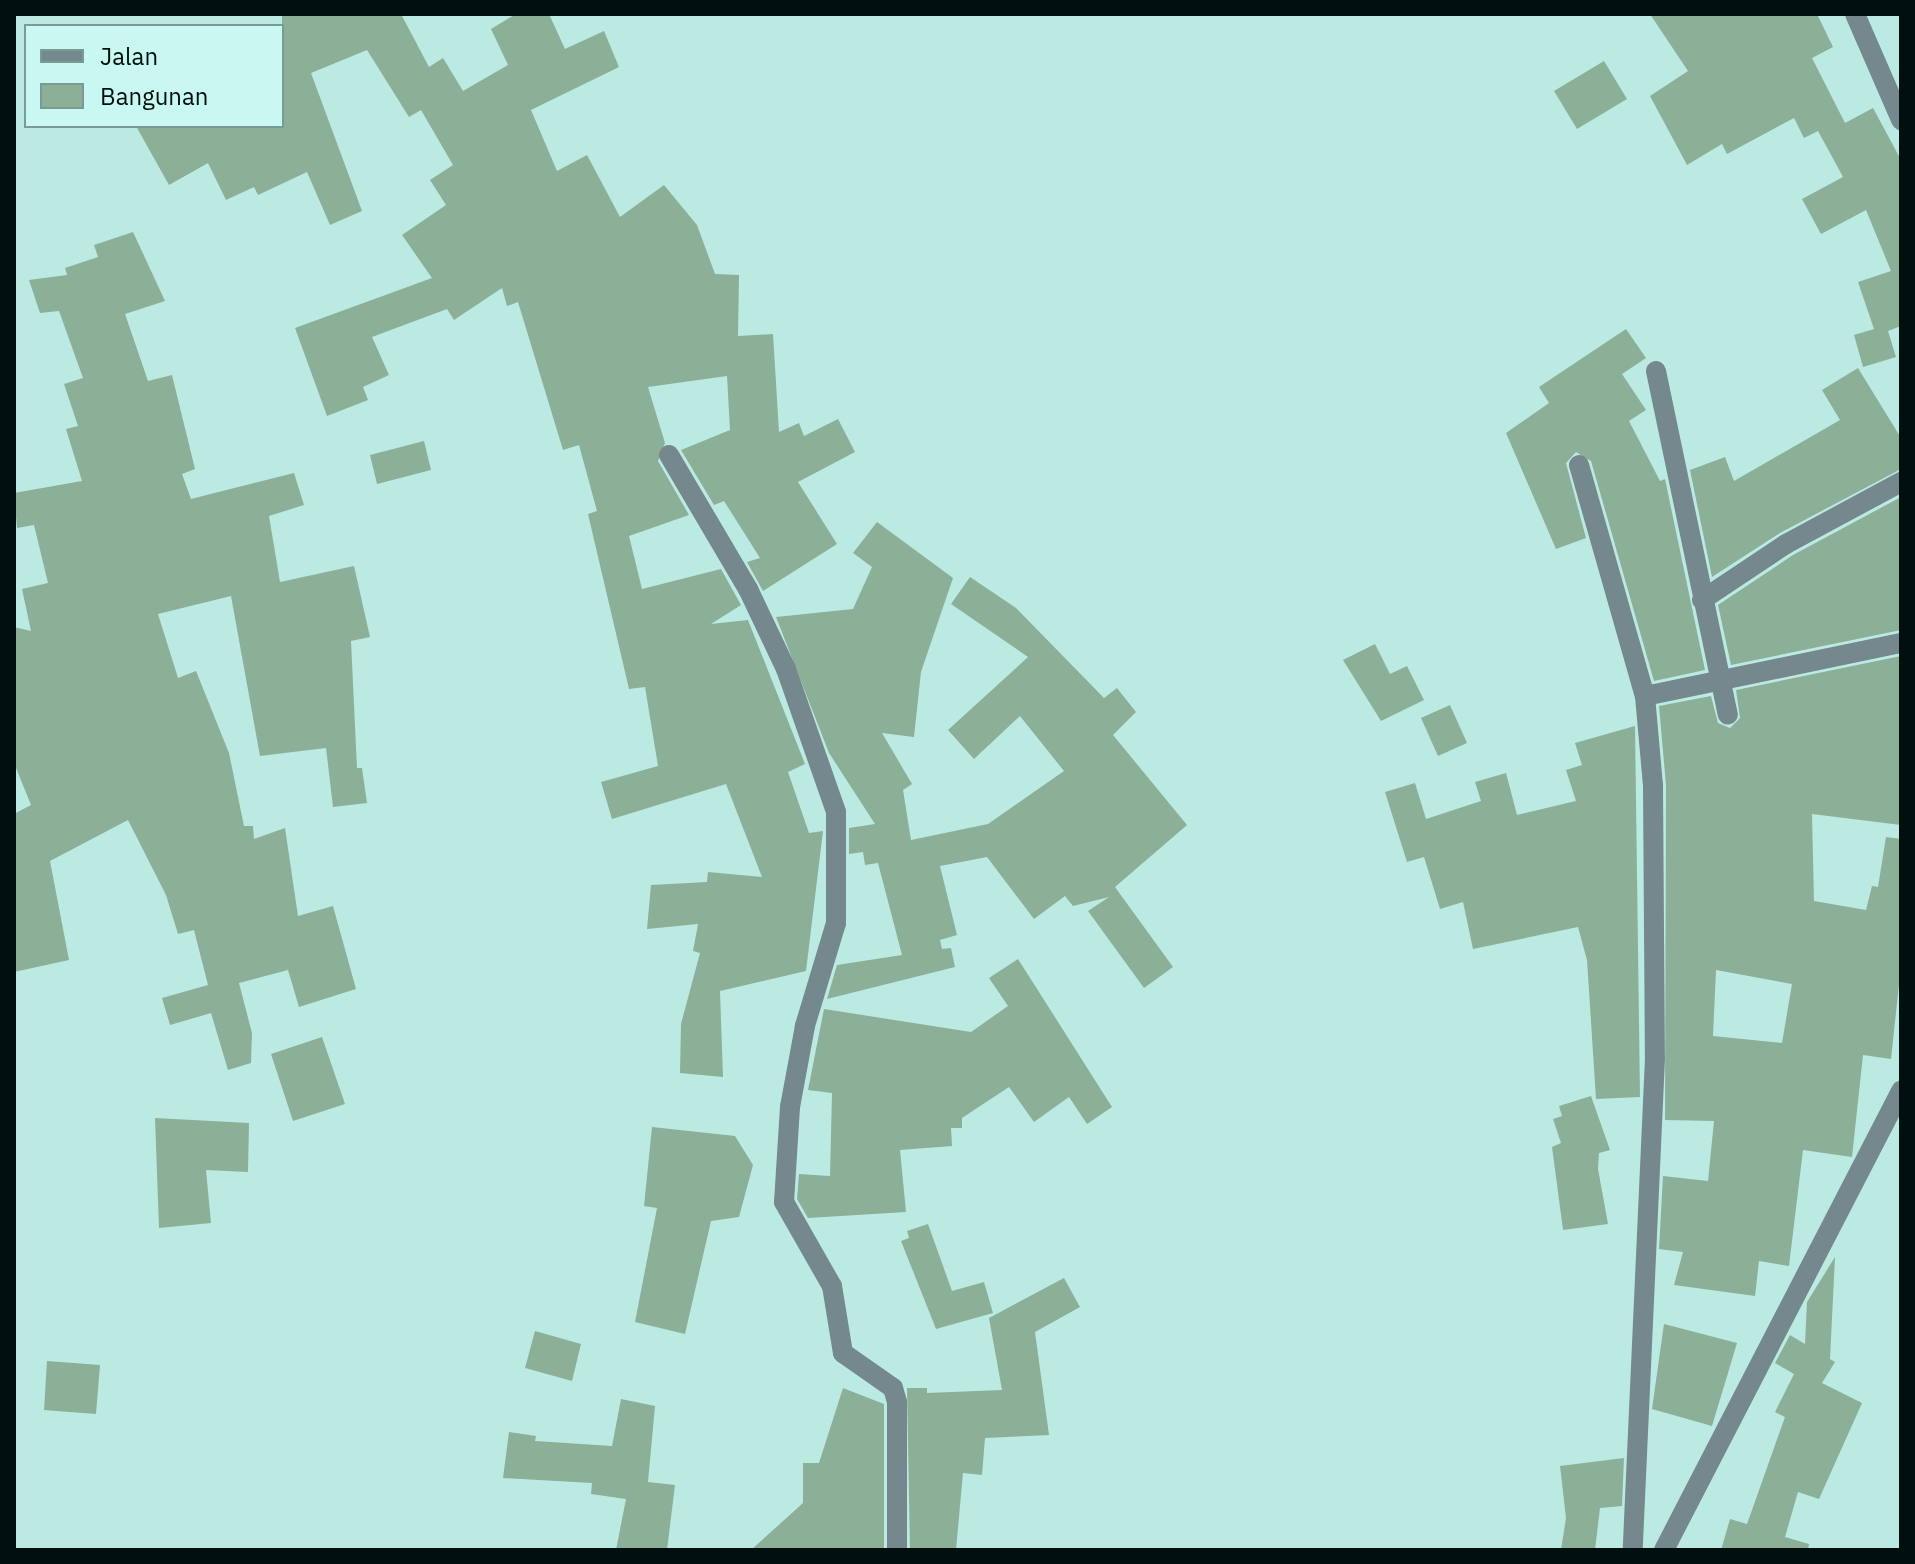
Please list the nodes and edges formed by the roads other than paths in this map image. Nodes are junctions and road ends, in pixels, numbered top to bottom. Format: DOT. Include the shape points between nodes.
graph roads {
  1 [pos="1855,14"];
  2 [pos="1897,99"];
  3 [pos="1901,120"];
  4 [pos="1656,371"];
  5 [pos="669,455"];
  6 [pos="1579,465"];
  7 [pos="1901,482"];
  8 [pos="1702,600"];
  9 [pos="1901,643"];
  10 [pos="1721,682"];
  11 [pos="1645,696"];
  12 [pos="1728,715"];
  13 [pos="1901,1091"];
  14 [pos="897,1550"];
  15 [pos="1633,1550"];
  16 [pos="1664,1550"];
  1 -- 2 [label="street"];
  2 -- 3 [label="street"];
  4 -- 8 [label="street"];
  5 -- 14 [label="street" via="780,656 826,770 836,812 836,923 802,1039 784,1202 832,1286 843,1353 893,1388"];
  6 -- 11 [label="street"];
  7 -- 8 [label="street" via="1786,544"];
  8 -- 10 [label="street"];
  9 -- 10 [label="street" via="1816,656"];
  10 -- 11 [label="street"];
  10 -- 12 [label="street"];
  11 -- 15 [label="street" via="1657,914"];
  13 -- 16 [label="street"];
}
